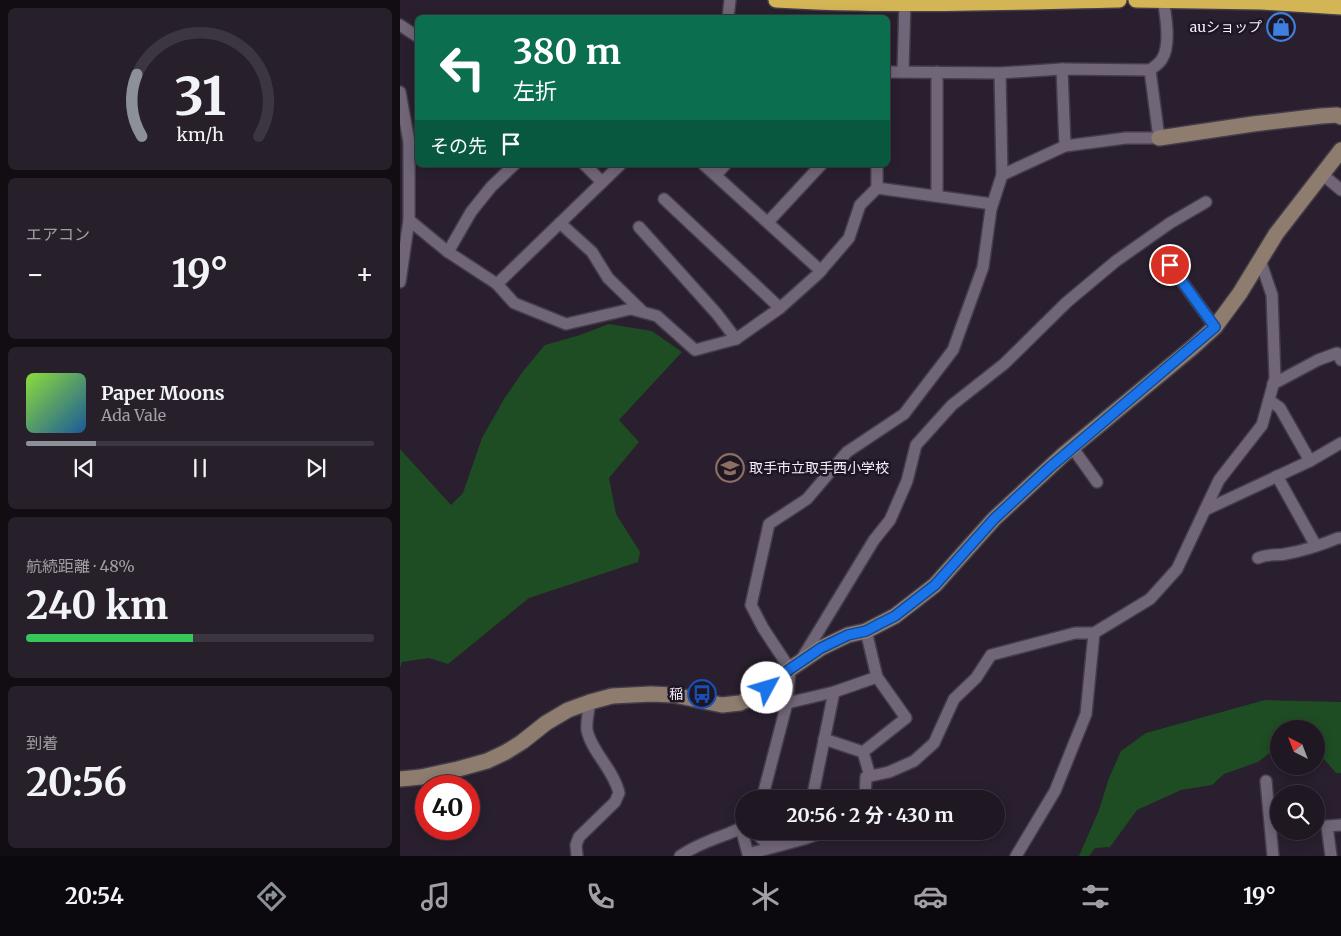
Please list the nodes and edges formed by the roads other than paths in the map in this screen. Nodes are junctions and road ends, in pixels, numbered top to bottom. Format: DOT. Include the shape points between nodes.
graph roads {
  1 [pos="730,0"];
  2 [pos="776,0"];
  3 [pos="1119,0"];
  4 [pos="1136,0"];
  5 [pos="1162,0"];
  6 [pos="905,2"];
  7 [pos="1341,7"];
  8 [pos="728,15"];
  9 [pos="400,24"];
  10 [pos="415,35"];
  11 [pos="1062,69"];
  12 [pos="1150,70"];
  13 [pos="903,71"];
  14 [pos="890,72"];
  15 [pos="937,72"];
  16 [pos="1000,73"];
  17 [pos="400,92"];
  18 [pos="1341,117"];
  19 [pos="1159,138"];
  20 [pos="1064,146"];
  21 [pos="1341,150"];
  22 [pos="512,167"];
  23 [pos="587,167"];
  24 [pos="618,167"];
  25 [pos="706,167"];
  26 [pos="723,167"];
  27 [pos="819,167"];
  28 [pos="876,167"];
  29 [pos="1322,174"];
  30 [pos="716,175"];
  31 [pos="1002,175"];
  32 [pos="602,182"];
  33 [pos="877,188"];
  34 [pos="1341,190"];
  35 [pos="937,196"];
  36 [pos="664,199"];
  37 [pos="1206,202"];
  38 [pos="992,204"];
  39 [pos="409,220"];
  40 [pos="768,222"];
  41 [pos="560,223"];
  42 [pos="639,227"];
  43 [pos="448,252"];
  44 [pos="402,253"];
  45 [pos="1260,260"];
  46 [pos="1170,265"];
  47 [pos="821,271"];
  48 [pos="400,282"];
  49 [pos="497,284"];
  50 [pos="780,308"];
  51 [pos="644,313"];
  52 [pos="1215,327"];
  53 [pos="736,339"];
  54 [pos="1341,360"];
  55 [pos="1273,384"];
  56 [pos="1269,400"];
  57 [pos="1341,442"];
  58 [pos="1072,447"];
  59 [pos="1310,461"];
  60 [pos="1277,476"];
  61 [pos="1097,482"];
  62 [pos="1205,510"];
  63 [pos="1341,538"];
  64 [pos="1316,546"];
  65 [pos="1258,558"];
  66 [pos="866,631"];
  67 [pos="1094,632"];
  68 [pos="794,666"];
  69 [pos="877,677"];
  70 [pos="834,692"];
  71 [pos="590,702"];
  72 [pos="787,703"];
  73 [pos="824,739"];
  74 [pos="863,752"];
  75 [pos="870,776"];
  76 [pos="400,779"];
  77 [pos="1266,781"];
  78 [pos="764,790"];
  79 [pos="814,790"];
  80 [pos="865,790"];
  81 [pos="1341,825"];
  82 [pos="735,830"];
  83 [pos="745,840"];
  84 [pos="800,840"];
  85 [pos="748,855"];
  86 [pos="577,856"];
  87 [pos="680,856"];
  88 [pos="1016,856"];
  89 [pos="1273,856"];
  90 [pos="1331,856"];
  1 -- 8 [label="street"];
  2 -- 6 [label="highway"];
  3 -- 6 [label="highway"];
  4 -- 5 [label="highway"];
  5 -- 7 [label="highway"];
  5 -- 12 [label="street" via="1166,16 1166,46 1162,60"];
  6 -- 13 [label="street"];
  9 -- 10 [label="street"];
  11 -- 12 [label="street"];
  11 -- 16 [label="street"];
  11 -- 20 [label="street"];
  12 -- 19 [label="street"];
  13 -- 14 [label="street"];
  13 -- 15 [label="street"];
  15 -- 16 [label="street"];
  15 -- 35 [label="street"];
  16 -- 31 [label="street"];
  17 -- 39 [label="street" via="409,142"];
  18 -- 19 [label="street" via="1321,116"];
  19 -- 20 [label="street" via="1126,138"];
  20 -- 31 [label="street"];
  21 -- 29 [label="street"];
  22 -- 43 [label="street" via="490,187 471,212"];
  23 -- 32 [label="street"];
  24 -- 32 [label="street"];
  25 -- 30 [label="street"];
  26 -- 30 [label="street"];
  27 -- 40 [label="street"];
  28 -- 33 [label="street"];
  29 -- 34 [label="street"];
  29 -- 45 [label="street"];
  30 -- 40 [label="street"];
  31 -- 38 [label="street"];
  32 -- 41 [label="street"];
  33 -- 35 [label="street"];
  33 -- 47 [label="street" via="860,205 849,238"];
  35 -- 38 [label="street"];
  36 -- 50 [label="street"];
  37 -- 68 [label="street" via="1116,260 1067,302 1004,364 952,405 916,446 907,482 890,520"];
  38 -- 68 [label="street" via="983,267 953,350 904,414 847,452 806,499 769,524 751,605 763,628"];
  39 -- 43 [label="street"];
  39 -- 44 [label="street"];
  40 -- 47 [label="street"];
  41 -- 49 [label="street"];
  41 -- 51 [label="street" via="592,252 608,278"];
  42 -- 53 [label="street"];
  43 -- 49 [label="street"];
  44 -- 48 [label="street"];
  45 -- 52 [label="street"];
  45 -- 55 [label="street" via="1272,295"];
  46 -- 52 [label="street"];
  47 -- 50 [label="street"];
  49 -- 51 [label="street" via="514,303 566,324 631,309"];
  50 -- 53 [label="street"];
  51 -- 53 [label="street" via="657,316 695,350"];
  52 -- 58 [label="street"];
  54 -- 55 [label="street" via="1337,353"];
  55 -- 56 [label="street"];
  56 -- 59 [label="street" via="1280,408"];
  56 -- 62 [label="street" via="1262,425 1218,480"];
  57 -- 59 [label="street"];
  58 -- 61 [label="street"];
  58 -- 66 [label="street" via="994,519 935,585 895,616"];
  59 -- 60 [label="street"];
  60 -- 62 [label="street"];
  60 -- 64 [label="street"];
  62 -- 67 [label="street" via="1177,569 1150,599"];
  63 -- 64 [label="street"];
  64 -- 65 [label="street"];
  66 -- 68 [label="street" via="848,635 821,648"];
  66 -- 69 [label="street"];
  67 -- 75 [label="street" via="1075,633 991,655 976,678 954,699 934,743 914,761"];
  67 -- 88 [label="street" via="1086,714 1055,791"];
  68 -- 71 [label="street" via="758,695 740,703 722,705 674,695 651,694 612,696"];
  68 -- 72 [label="street"];
  69 -- 70 [label="street"];
  69 -- 74 [label="street" via="906,718"];
  70 -- 72 [label="street"];
  70 -- 73 [label="street"];
  71 -- 76 [label="street" via="568,710 522,742 487,761 458,770"];
  71 -- 86 [label="street" via="587,730 619,794 579,838"];
  72 -- 78 [label="street"];
  73 -- 74 [label="street"];
  73 -- 79 [label="street"];
  74 -- 75 [label="street"];
  75 -- 80 [label="street" via="866,777"];
  77 -- 89 [label="street"];
  81 -- 90 [label="street" via="1327,826"];
  82 -- 87 [label="street"];
  83 -- 85 [label="street"];
  84 -- 85 [label="street"];
}
